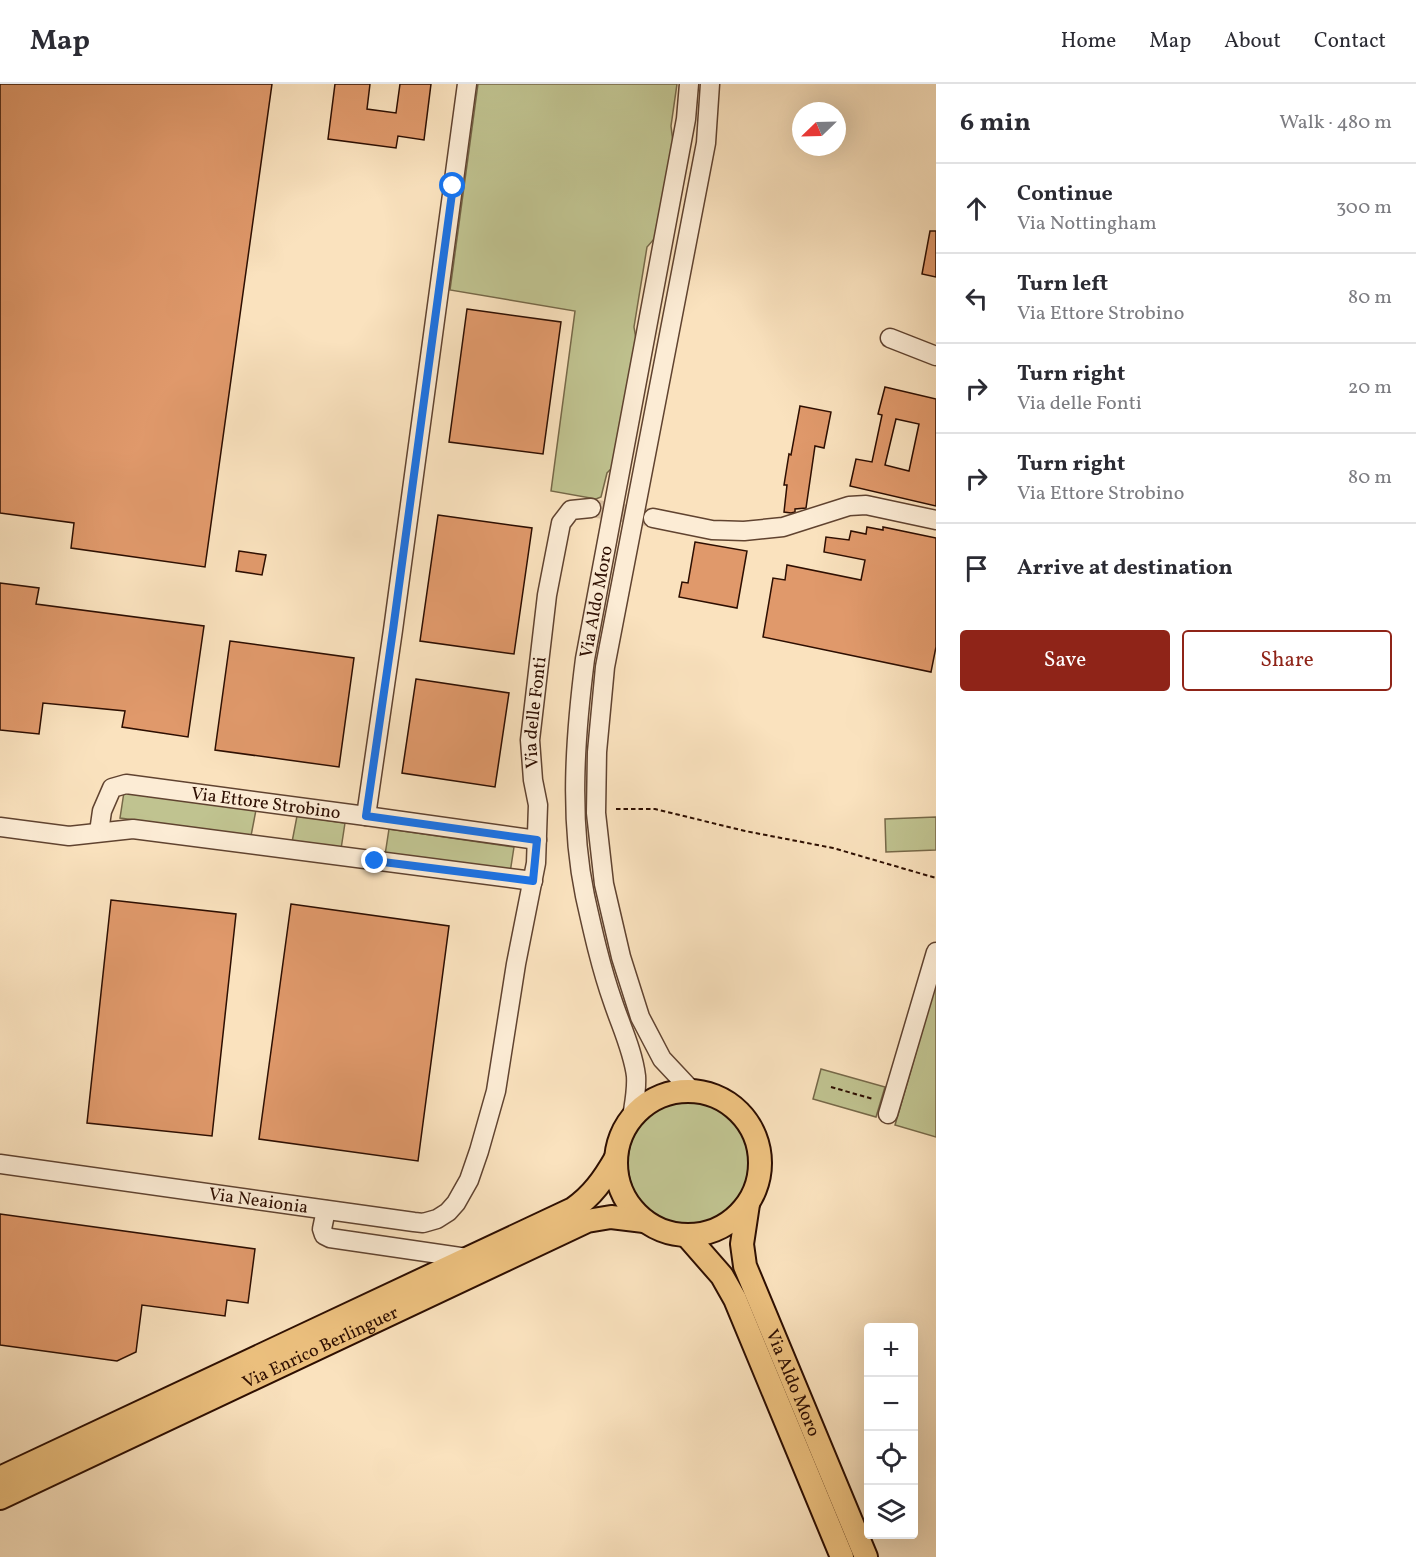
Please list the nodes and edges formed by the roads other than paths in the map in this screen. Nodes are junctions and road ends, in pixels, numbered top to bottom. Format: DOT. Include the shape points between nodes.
graph roads {
  1 [pos="467,84"];
  2 [pos="689,84"];
  3 [pos="710,84"];
  4 [pos="890,338"];
  5 [pos="936,356"];
  6 [pos="591,508"];
  7 [pos="653,518"];
  8 [pos="936,520"];
  9 [pos="366,816"];
  10 [pos="0,827"];
  11 [pos="99,831"];
  12 [pos="537,840"];
  13 [pos="533,881"];
  14 [pos="936,952"];
  15 [pos="692,1091"];
  16 [pos="888,1114"];
  17 [pos="632,1117"];
  18 [pos="479,1151"];
  19 [pos="616,1158"];
  20 [pos="0,1164"];
  21 [pos="748,1204"];
  22 [pos="326,1210"];
  23 [pos="644,1221"];
  24 [pos="687,1236"];
  25 [pos="467,1258"];
  26 [pos="0,1478"];
  27 [pos="0,1498"];
  28 [pos="842,1557"];
  29 [pos="866,1557"];
  1 -- 9 [label="street"];
  2 -- 17 [label="street, Via Aldo Moro" via="686,119 585,659 578,715 576,803 583,882 597,947 634,1064"];
  3 -- 15 [label="street, Via Aldo Moro" via="706,143 605,667 597,752 596,813 604,884 630,991 662,1059"];
  4 -- 5 [label="street"];
  6 -- 12 [label="street, Via delle Fonti" via="571,510 561,523 547,595 530,740 538,804"];
  7 -- 8 [label="street" via="712,530 744,531 783,527 849,506 866,505"];
  9 -- 11 [label="street, Via Ettore Strobino" via="120,784 107,797"];
  9 -- 12 [label="street, Via Ettore Strobino"];
  10 -- 11 [label="street" via="69,836"];
  11 -- 13 [label="street" via="133,829"];
  12 -- 13 [label="street, Via delle Fonti"];
  13 -- 18 [label="street, Via delle Fonti" via="496,1091"];
  14 -- 16 [label="street"];
  15 -- 17 [label="main road" via="662,1096"];
  15 -- 21 [label="main road" via="717,1096 728,1103 753,1131 761,1168"];
  17 -- 19 [label="main road" via="619,1141"];
  18 -- 22 [label="street, Via Neaionia" via="456,1203 437,1219 423,1223"];
  19 -- 23 [label="main road" via="622,1193"];
  19 -- 25 [label="main road, Via Enrico Berlinguer" via="602,1181 573,1209"];
  20 -- 22 [label="street, Via Neaionia"];
  21 -- 24 [label="main road" via="722,1228"];
  21 -- 29 [label="main road, Via Aldo Moro" via="742,1253 751,1286"];
  22 -- 25 [label="street" via="322,1229 330,1238"];
  23 -- 24 [label="main road" via="664,1232"];
  23 -- 27 [label="main road, Via Enrico Berlinguer" via="618,1217 587,1221"];
  24 -- 28 [label="main road, Via Aldo Moro" via="722,1276 735,1299"];
  25 -- 26 [label="main road, Via Enrico Berlinguer"];
}
